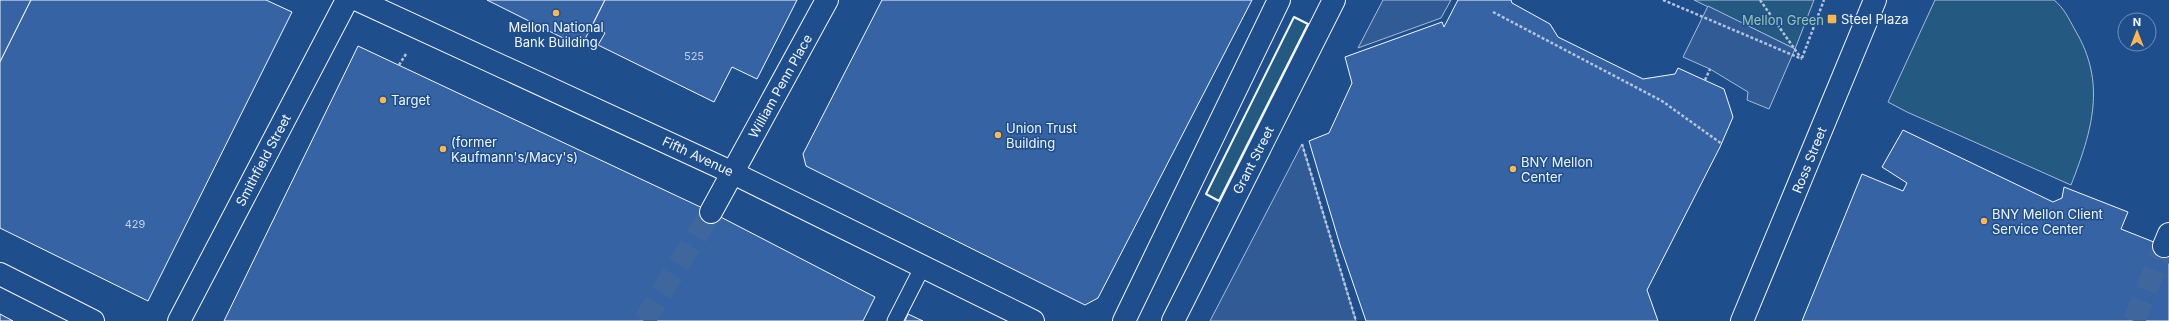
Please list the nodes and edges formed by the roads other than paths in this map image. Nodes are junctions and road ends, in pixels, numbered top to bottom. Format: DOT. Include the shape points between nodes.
graph roads {
  1 [pos="347,0"];
  2 [pos="358,0"];
  3 [pos="827,0"];
  4 [pos="1279,0"];
  5 [pos="1334,0"];
  6 [pos="1875,0"];
  7 [pos="733,173"];
  8 [pos="711,212"];
  9 [pos="922,268"];
  10 [pos="0,274"];
  11 [pos="93,321"];
  12 [pos="179,321"];
  13 [pos="894,321"];
  14 [pos="1033,321"];
  15 [pos="1124,321"];
  16 [pos="1173,321"];
  17 [pos="1742,321"];
  1 -- 12 [label="main road, Smithfield Street"];
  2 -- 7 [label="main road, Fifth Avenue"];
  3 -- 7 [label="main road, William Penn Place"];
  4 -- 15 [label="main road"];
  5 -- 16 [label="main road, Grant Street"];
  6 -- 17 [label="main road, Ross Street"];
  7 -- 8 [label="main road, William Penn Place"];
  7 -- 9 [label="main road, Fifth Avenue"];
  9 -- 13 [label="lane"];
  9 -- 14 [label="main road, Fifth Avenue"];
  10 -- 11 [label="main road"];
}
